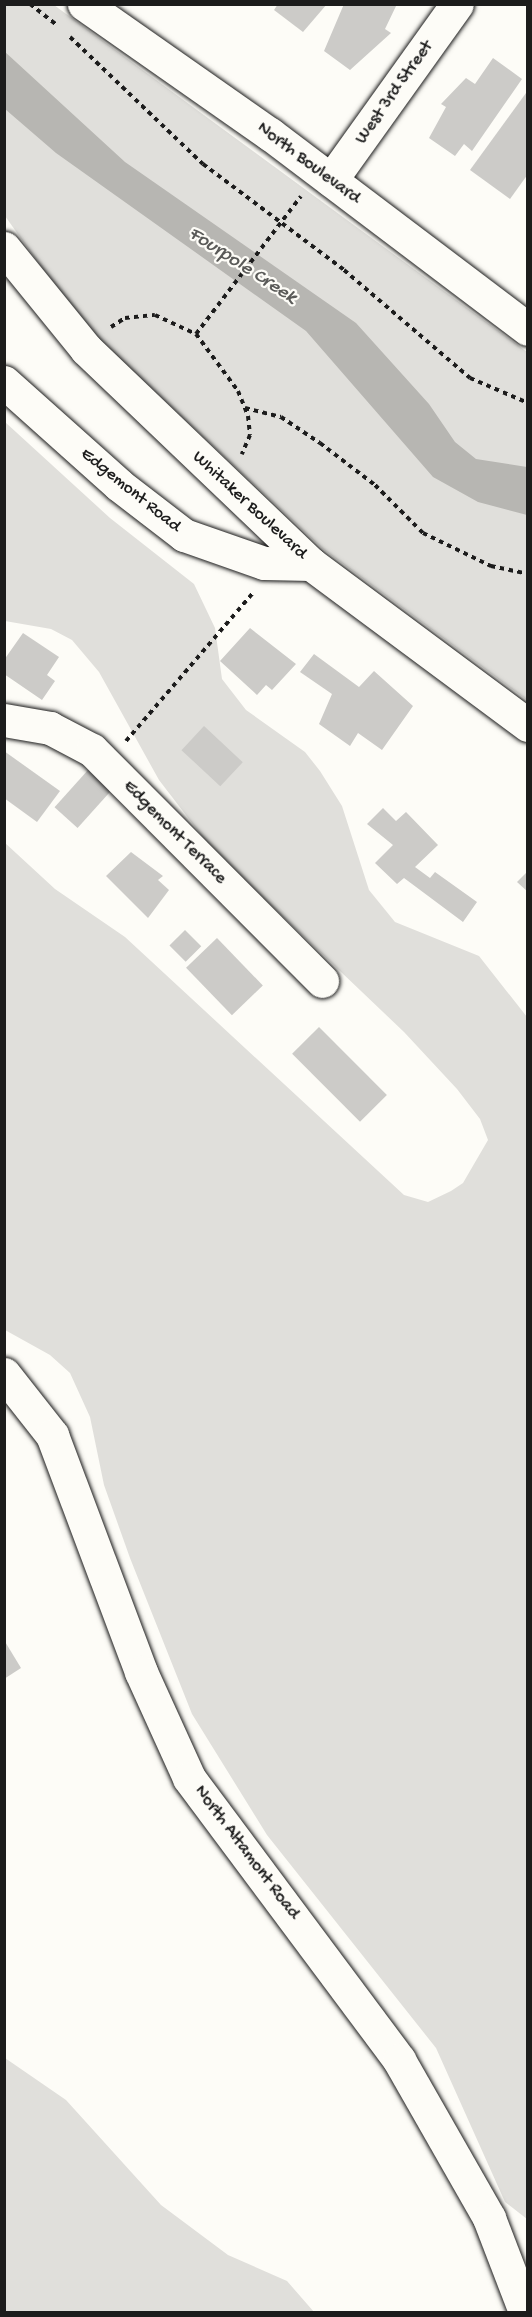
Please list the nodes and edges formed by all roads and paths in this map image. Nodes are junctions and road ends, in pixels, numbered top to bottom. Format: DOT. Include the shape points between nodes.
graph roads {
  1 [pos="30,4"];
  2 [pos="84,4"];
  3 [pos="458,4"];
  4 [pos="319,184"];
  5 [pos="281,223"];
  6 [pos="4,248"];
  7 [pos="528,329"];
  8 [pos="105,333"];
  9 [pos="196,334"];
  10 [pos="4,382"];
  11 [pos="528,403"];
  12 [pos="245,408"];
  13 [pos="238,459"];
  14 [pos="311,564"];
  15 [pos="528,574"];
  16 [pos="257,588"];
  17 [pos="4,720"];
  18 [pos="528,724"];
  19 [pos="121,747"];
  20 [pos="322,981"];
  21 [pos="4,1374"];
  22 [pos="525,2313"];
  1 -- 5 [label="path" via="203,164"];
  2 -- 4 [label="street, North Boulevard"];
  3 -- 4 [label="street, West 3rd Street"];
  4 -- 5 [label="path"];
  4 -- 7 [label="street, North Boulevard"];
  5 -- 9 [label="path"];
  5 -- 11 [label="path" via="470,378"];
  6 -- 14 [label="street, Whitaker Boulevard" via="86,349"];
  8 -- 9 [label="path" via="125,318 155,315"];
  9 -- 12 [label="path"];
  10 -- 14 [label="street, Edgemont Road" via="119,485 184,535 264,563"];
  12 -- 13 [label="path" via="250,435"];
  12 -- 15 [label="path" via="280,417 320,443 375,485 423,533 490,566"];
  14 -- 18 [label="street, Whitaker Boulevard"];
  16 -- 19 [label="path"];
  17 -- 20 [label="street, Edgemont Terrace" via="50,728 92,750"];
  21 -- 22 [label="street, North Altamont Road" via="37,1408 52,1435 141,1672 189,1779 399,2060 489,2218"];
}
